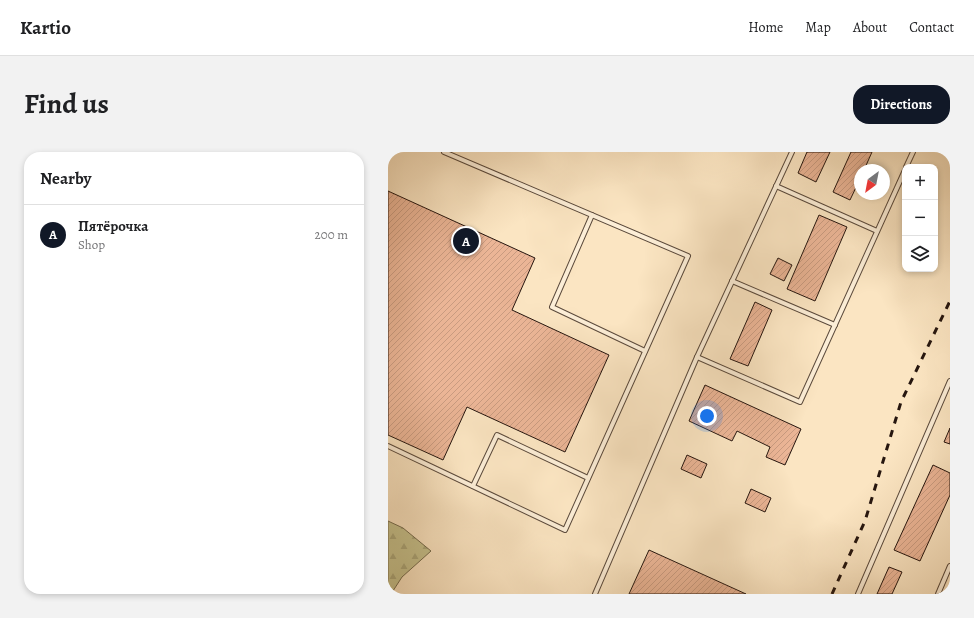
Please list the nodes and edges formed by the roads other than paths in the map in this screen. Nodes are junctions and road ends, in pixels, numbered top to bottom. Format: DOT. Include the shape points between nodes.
graph roads {
  1 [pos="444,152"];
  2 [pos="792,152"];
  3 [pos="913,152"];
  4 [pos="907,164"];
  5 [pos="902,177"];
  6 [pos="776,186"];
  7 [pos="592,215"];
  8 [pos="877,231"];
  9 [pos="732,280"];
  10 [pos="835,325"];
  11 [pos="645,351"];
  12 [pos="697,358"];
  13 [pos="950,381"];
  14 [pos="388,446"];
  15 [pos="588,478"];
  16 [pos="473,486"];
  17 [pos="950,566"];
  18 [pos="595,594"];
  19 [pos="858,594"];
  20 [pos="938,594"];
  1 -- 7 [label="lane"];
  2 -- 6 [label="lane"];
  3 -- 4 [label="lane"];
  5 -- 8 [label="lane"];
  6 -- 8 [label="lane"];
  6 -- 9 [label="lane"];
  7 -- 11 [label="lane" via="552,307"];
  7 -- 11 [label="lane" via="688,256"];
  8 -- 10 [label="lane"];
  9 -- 10 [label="lane"];
  9 -- 12 [label="lane"];
  10 -- 12 [label="lane" via="800,402"];
  11 -- 15 [label="lane"];
  12 -- 18 [label="lane"];
  13 -- 19 [label="lane"];
  14 -- 16 [label="lane"];
  15 -- 16 [label="lane" via="496,435"];
  15 -- 16 [label="lane" via="565,530"];
  17 -- 20 [label="lane"];
}
